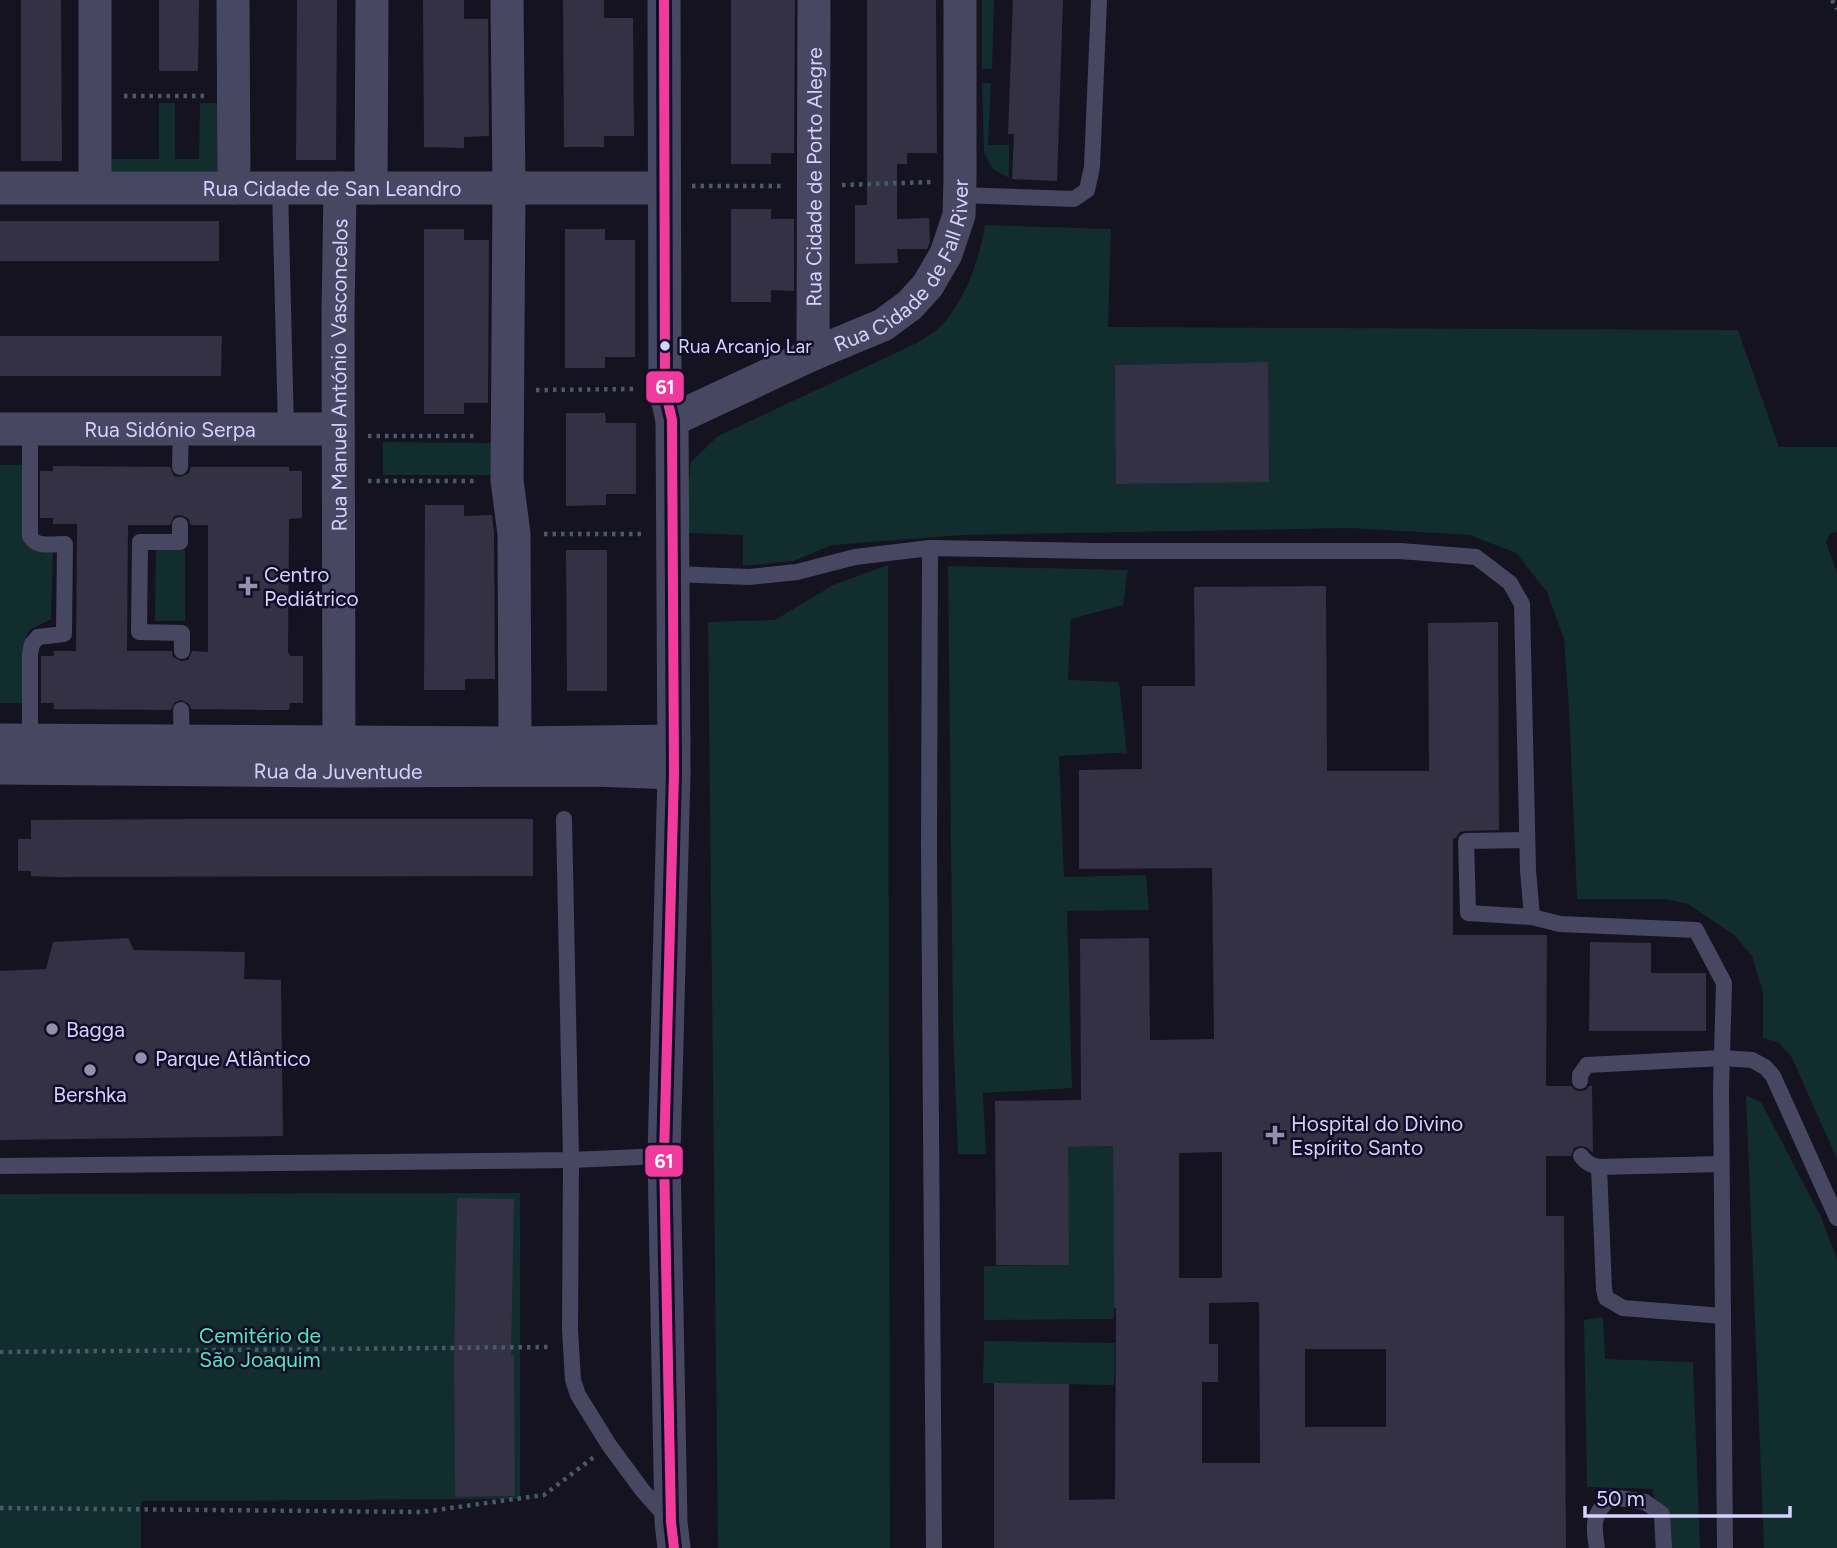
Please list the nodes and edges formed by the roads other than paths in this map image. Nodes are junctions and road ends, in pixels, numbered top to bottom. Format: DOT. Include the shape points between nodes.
graph roads {
  1 [pos="95,0"];
  2 [pos="233,0"];
  3 [pos="372,0"];
  4 [pos="507,0"];
  5 [pos="664,0"];
  6 [pos="814,0"];
  7 [pos="960,0"];
  8 [pos="1099,0"];
  9 [pos="664,186"];
  10 [pos="94,187"];
  11 [pos="0,188"];
  12 [pos="234,188"];
  13 [pos="280,188"];
  14 [pos="355,188"];
  15 [pos="509,188"];
  16 [pos="960,188"];
  17 [pos="813,354"];
  18 [pos="668,405"];
  19 [pos="15,429"];
  20 [pos="181,429"];
  21 [pos="286,429"];
  22 [pos="338,433"];
  23 [pos="180,467"];
  24 [pos="180,525"];
  25 [pos="930,548"];
  26 [pos="673,574"];
  27 [pos="182,651"];
  28 [pos="15,740"];
  29 [pos="515,743"];
  30 [pos="339,756"];
  31 [pos="674,757"];
  32 [pos="0,768"];
  33 [pos="564,819"];
  34 [pos="1527,840"];
  35 [pos="1532,917"];
  36 [pos="1722,1058"];
  37 [pos="1580,1081"];
  38 [pos="664,1156"];
  39 [pos="1581,1156"];
  40 [pos="571,1160"];
  41 [pos="1721,1164"];
  42 [pos="0,1166"];
  43 [pos="1599,1167"];
  44 [pos="1837,1218"];
  45 [pos="1723,1316"];
  46 [pos="673,1535"];
  47 [pos="934,1548"];
  48 [pos="1597,1548"];
  49 [pos="1664,1548"];
  50 [pos="1725,1548"];
  1 -- 10 [label="street"];
  2 -- 12 [label="street"];
  3 -- 14 [label="street, Rua Manuel António Vasconcelos"];
  4 -- 15 [label="street"];
  5 -- 9 [label="street"];
  6 -- 17 [label="street, Rua Cidade de Porto Alegre"];
  7 -- 16 [label="street, Rua Cidade de Fall River"];
  8 -- 16 [label="lane" via="1092,167 1087,190 1074,199"];
  9 -- 15 [label="street, Rua Cidade de San Leandro"];
  9 -- 18 [label="street"];
  10 -- 11 [label="street, Rua Cidade de San Leandro"];
  10 -- 12 [label="street, Rua Cidade de San Leandro"];
  12 -- 13 [label="street, Rua Cidade de San Leandro"];
  13 -- 14 [label="street, Rua Cidade de San Leandro"];
  13 -- 21 [label="lane"];
  14 -- 15 [label="street, Rua Cidade de San Leandro"];
  14 -- 22 [label="street, Rua Manuel António Vasconcelos"];
  15 -- 29 [label="street" via="507,481 514,534"];
  16 -- 17 [label="street, Rua Cidade de Fall River" via="959,215 946,254 928,285 883,325"];
  17 -- 18 [label="street, Rua Cidade de Fall River"];
  18 -- 26 [label="street"];
  19 -- 20 [label="street, Rua Sidónio Serpa"];
  19 -- 28 [label="lane" via="32,541 65,544 64,634 38,637 32,644"];
  20 -- 21 [label="street, Rua Sidónio Serpa"];
  20 -- 23 [label="lane"];
  21 -- 22 [label="street, Rua Sidónio Serpa"];
  22 -- 30 [label="street, Rua Manuel António Vasconcelos"];
  24 -- 27 [label="lane" via="180,542 140,542 139,632 182,632"];
  25 -- 26 [label="lane" via="856,556 797,572 749,577"];
  25 -- 34 [label="lane" via="1400,551 1476,557 1510,583 1522,604"];
  25 -- 47 [label="lane"];
  26 -- 31 [label="street"];
  28 -- 30 [label="street, Rua da Juventude" via="182,725"];
  29 -- 30 [label="street, Rua da Juventude"];
  29 -- 31 [label="street, Rua da Juventude"];
  30 -- 31 [label="street, Rua da Juventude" via="594,770"];
  30 -- 32 [label="street, Rua da Juventude" via="241,769"];
  31 -- 38 [label="street"];
  33 -- 40 [label="lane"];
  34 -- 35 [label="lane"];
  34 -- 35 [label="lane" via="1466,841 1468,913"];
  35 -- 36 [label="lane" via="1560,924 1696,930 1724,983"];
  36 -- 37 [label="lane" via="1587,1065"];
  36 -- 41 [label="lane"];
  36 -- 44 [label="lane" via="1752,1060 1773,1076"];
  38 -- 40 [label="lane"];
  38 -- 46 [label="street"];
  39 -- 43 [label="lane"];
  40 -- 42 [label="lane"];
  40 -- 46 [label="lane" via="573,1380 609,1445"];
  41 -- 43 [label="lane"];
  41 -- 45 [label="lane"];
  43 -- 45 [label="lane" via="1606,1298 1623,1308"];
  45 -- 50 [label="lane"];
  48 -- 49 [label="lane" via="1593,1527 1600,1507 1612,1497 1645,1502 1662,1514"];
}
